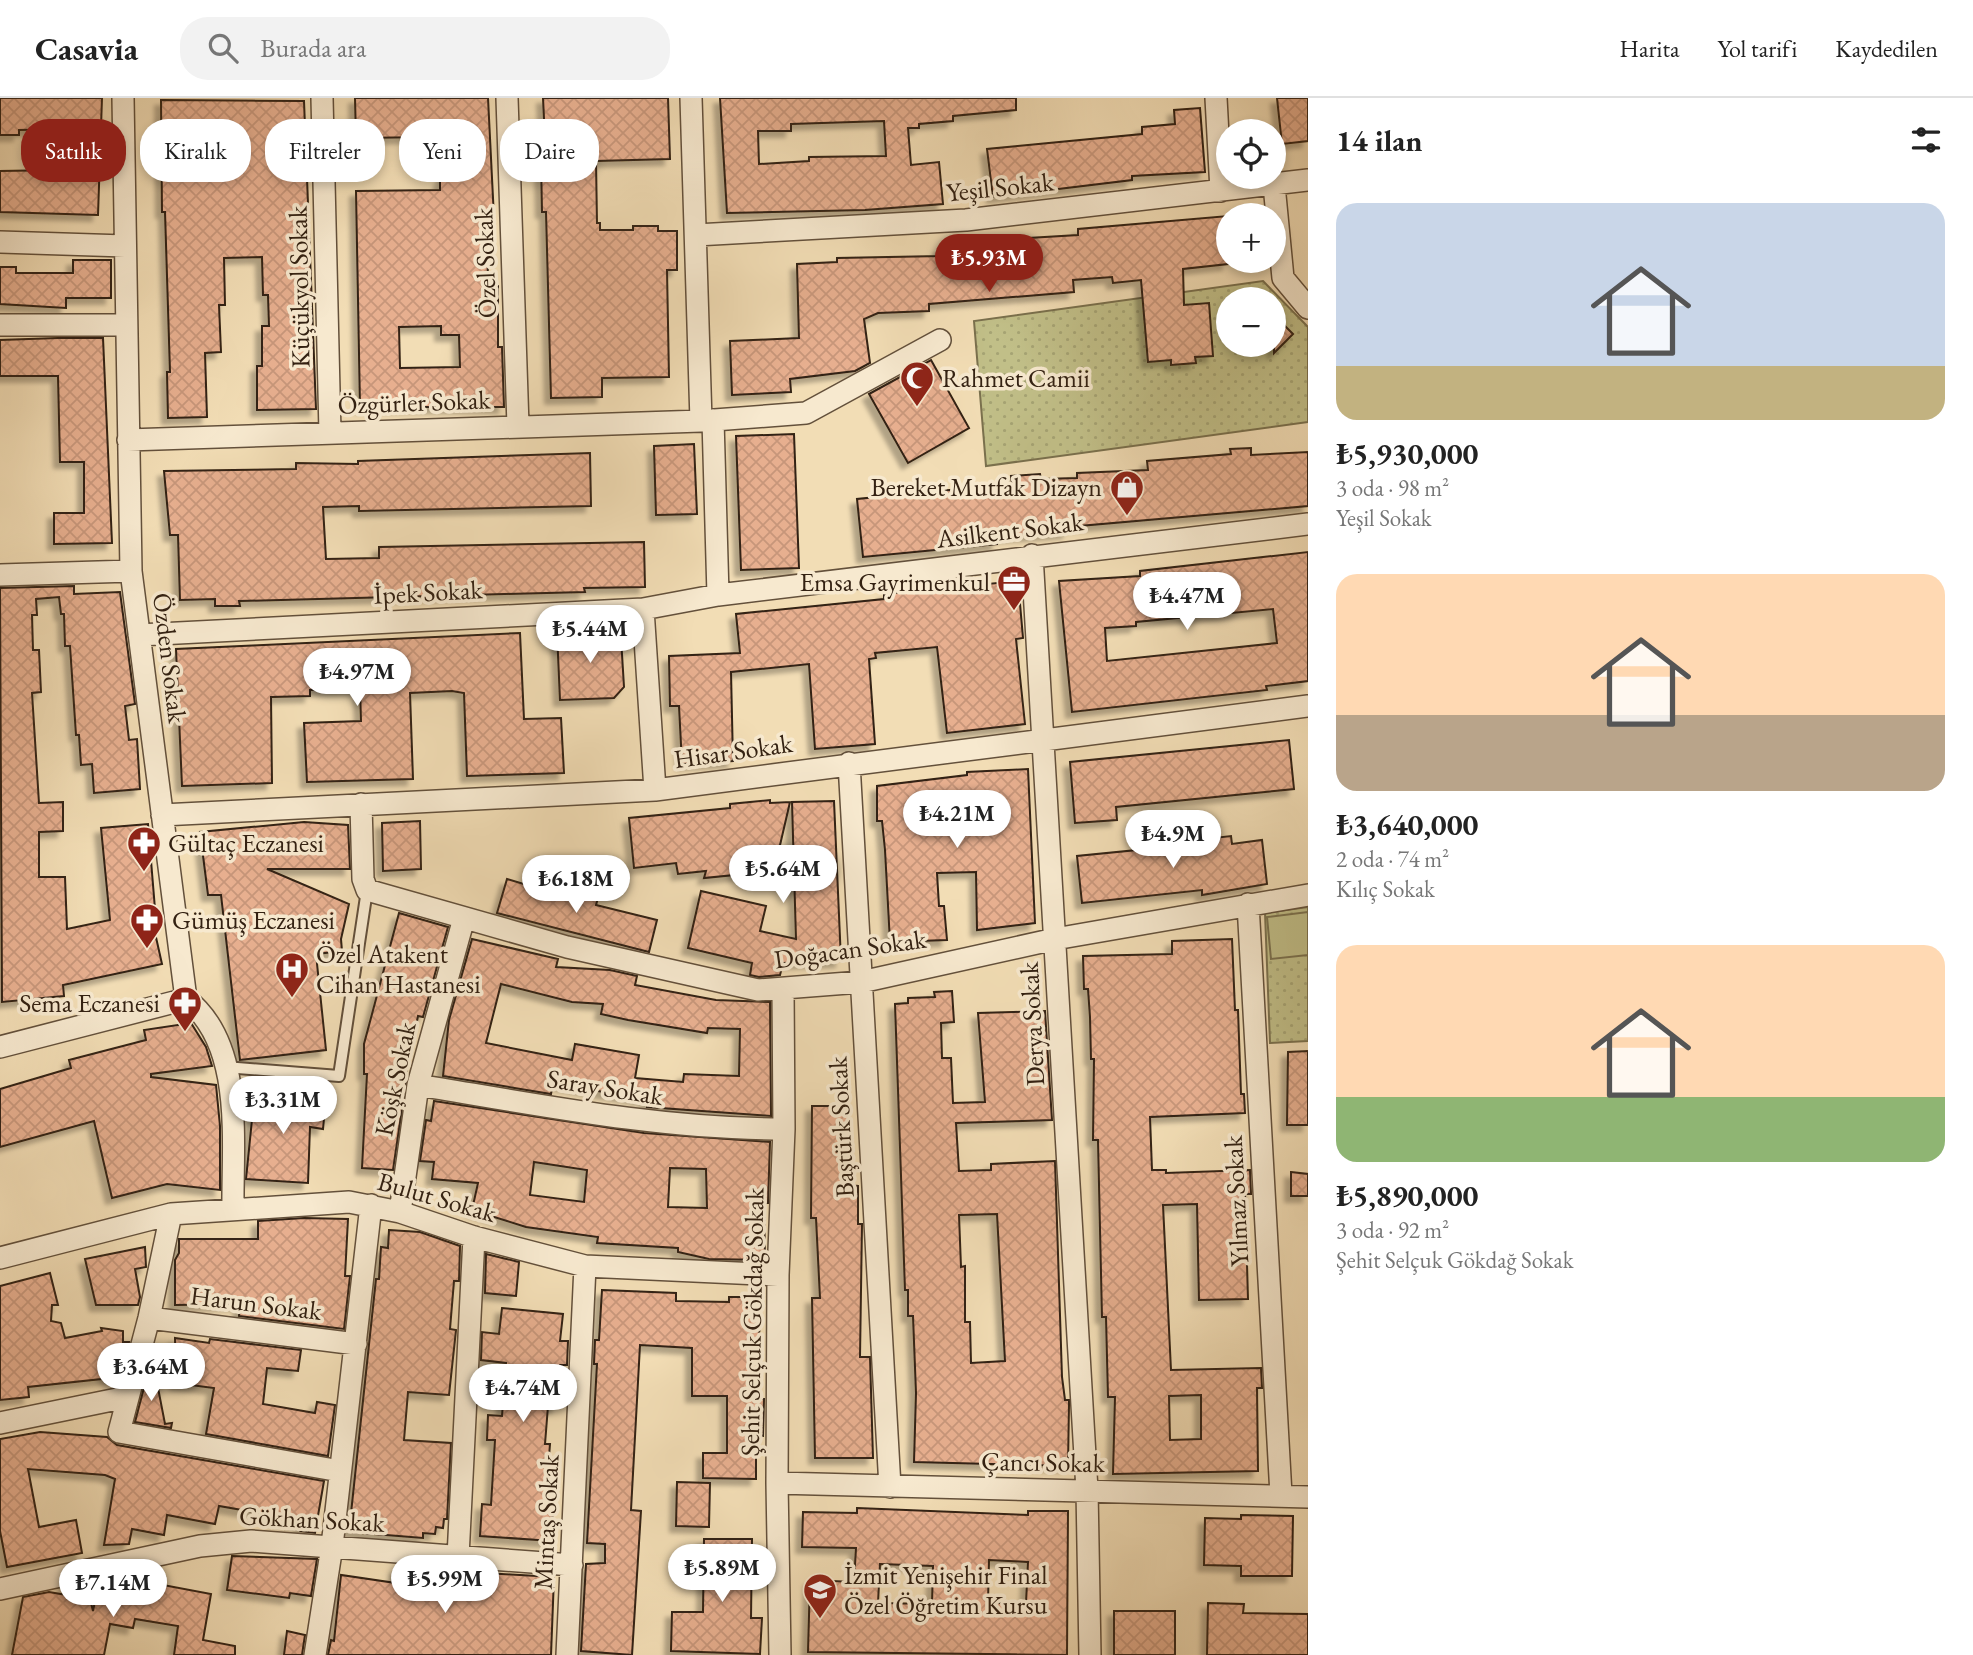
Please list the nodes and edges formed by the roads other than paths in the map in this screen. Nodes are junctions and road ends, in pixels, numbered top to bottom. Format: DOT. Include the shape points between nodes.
graph roads {
  1 [pos="122,98"];
  2 [pos="322,98"];
  3 [pos="507,98"];
  4 [pos="691,98"];
  5 [pos="1216,98"];
  6 [pos="1308,180"];
  7 [pos="1286,183"];
  8 [pos="1239,189"];
  9 [pos="1274,189"];
  10 [pos="1221,191"];
  11 [pos="696,235"];
  12 [pos="0,242"];
  13 [pos="125,246"];
  14 [pos="1308,308"];
  15 [pos="0,325"];
  16 [pos="125,326"];
  17 [pos="940,340"];
  18 [pos="707,420"];
  19 [pos="518,426"];
  20 [pos="330,433"];
  21 [pos="128,440"];
  22 [pos="1308,524"];
  23 [pos="1032,555"];
  24 [pos="131,571"];
  25 [pos="0,575"];
  26 [pos="718,594"];
  27 [pos="643,609"];
  28 [pos="139,635"];
  29 [pos="1308,706"];
  30 [pos="1041,740"];
  31 [pos="849,763"];
  32 [pos="655,790"];
  33 [pos="361,804"];
  34 [pos="162,815"];
  35 [pos="366,890"];
  36 [pos="1308,895"];
  37 [pos="1248,904"];
  38 [pos="464,918"];
  39 [pos="1055,939"];
  40 [pos="861,982"];
  41 [pos="783,990"];
  42 [pos="186,999"];
  43 [pos="0,1048"];
  44 [pos="225,1067"];
  45 [pos="418,1085"];
  46 [pos="784,1129"];
  47 [pos="371,1205"];
  48 [pos="233,1209"];
  49 [pos="400,1212"];
  50 [pos="171,1214"];
  51 [pos="474,1237"];
  52 [pos="0,1258"];
  53 [pos="585,1266"];
  54 [pos="778,1275"];
  55 [pos="149,1318"];
  56 [pos="356,1344"];
  57 [pos="127,1397"];
  58 [pos="0,1423"];
  59 [pos="340,1471"];
  60 [pos="777,1483"];
  61 [pos="890,1487"];
  62 [pos="1087,1490"];
  63 [pos="1280,1495"];
  64 [pos="1308,1497"];
  65 [pos="332,1546"];
  66 [pos="457,1557"];
  67 [pos="572,1565"];
  68 [pos="0,1589"];
  69 [pos="315,1655"];
  70 [pos="567,1655"];
  71 [pos="780,1655"];
  72 [pos="1090,1655"];
  1 -- 13 [label="street, Özden Sokak"];
  2 -- 20 [label="street, Küçükyol Sokak"];
  3 -- 19 [label="street, Özel Sokak"];
  4 -- 11 [label="street"];
  5 -- 10 [label="street"];
  6 -- 7 [label="street, Yeşil Sokak"];
  8 -- 10 [label="street, Yeşil Sokak"];
  9 -- 14 [label="street" via="1283,278"];
  10 -- 11 [label="street, Yeşil Sokak" via="966,220"];
  11 -- 18 [label="street"];
  12 -- 13 [label="street"];
  13 -- 16 [label="street, Özden Sokak"];
  15 -- 16 [label="street"];
  16 -- 21 [label="street, Özden Sokak"];
  17 -- 18 [label="street, Özgürler Sokak" via="806,413"];
  18 -- 19 [label="street, Özgürler Sokak"];
  18 -- 26 [label="street"];
  19 -- 20 [label="street, Özgürler Sokak"];
  20 -- 21 [label="street, Özgürler Sokak"];
  21 -- 24 [label="street, Özden Sokak"];
  22 -- 23 [label="street, Asilkent Sokak"];
  23 -- 26 [label="street, Asilkent Sokak"];
  23 -- 30 [label="street, Derya Sokak"];
  24 -- 25 [label="street"];
  24 -- 28 [label="street, Özden Sokak"];
  26 -- 27 [label="street, İpek Sokak"];
  27 -- 28 [label="street, İpek Sokak"];
  27 -- 32 [label="street"];
  28 -- 34 [label="street, Özden Sokak"];
  29 -- 30 [label="street, Hisar Sokak"];
  30 -- 31 [label="street, Hisar Sokak"];
  30 -- 39 [label="street, Derya Sokak"];
  31 -- 32 [label="street, Hisar Sokak"];
  31 -- 40 [label="street, Baştürk Sokak"];
  32 -- 33 [label="street, Hisar Sokak"];
  33 -- 34 [label="street, Hisar Sokak"];
  33 -- 35 [label="street"];
  34 -- 42 [label="street, Özden Sokak"];
  35 -- 38 [label="street, Doğacan Sokak"];
  35 -- 44 [label="lane" via="340,1076"];
  36 -- 37 [label="street, Doğacan Sokak"];
  37 -- 39 [label="street, Doğacan Sokak"];
  37 -- 63 [label="street, Yılmaz Sokak"];
  38 -- 41 [label="street, Doğacan Sokak" via="716,983"];
  38 -- 45 [label="street, Köşk Sokak"];
  39 -- 40 [label="street, Doğacan Sokak"];
  39 -- 62 [label="street, Derya Sokak"];
  40 -- 41 [label="street, Doğacan Sokak"];
  40 -- 61 [label="street, Baştürk Sokak"];
  41 -- 46 [label="street, Şehit Selçuk Gökdağ Sokak"];
  42 -- 43 [label="street"];
  42 -- 44 [label="street" via="209,1022"];
  44 -- 48 [label="street" via="232,1128"];
  45 -- 46 [label="street, Saray Sokak" via="630,1121"];
  45 -- 49 [label="street, Köşk Sokak"];
  46 -- 54 [label="street, Şehit Selçuk Gökdağ Sokak"];
  47 -- 48 [label="street, Bulut Sokak" via="324,1202"];
  47 -- 49 [label="street, Bulut Sokak"];
  47 -- 56 [label="street"];
  48 -- 50 [label="street, Bulut Sokak"];
  49 -- 51 [label="street, Bulut Sokak"];
  50 -- 52 [label="street, Bulut Sokak"];
  50 -- 55 [label="street"];
  51 -- 53 [label="street, Bulut Sokak"];
  51 -- 66 [label="street"];
  53 -- 54 [label="street, Bulut Sokak"];
  53 -- 67 [label="street, Mintaş Sokak"];
  54 -- 60 [label="street, Şehit Selçuk Gökdağ Sokak"];
  55 -- 56 [label="street, Harun Sokak"];
  55 -- 57 [label="street"];
  56 -- 59 [label="street"];
  57 -- 58 [label="street"];
  57 -- 59 [label="street" via="119,1432"];
  59 -- 65 [label="street"];
  60 -- 61 [label="street, Çancı Sokak"];
  60 -- 71 [label="street, Şehit Selçuk Gökdağ Sokak"];
  61 -- 62 [label="street, Çancı Sokak"];
  62 -- 63 [label="street, Çancı Sokak"];
  62 -- 72 [label="street, Derya Sokak"];
  63 -- 64 [label="street, Çancı Sokak"];
  65 -- 66 [label="street, Gökhan Sokak"];
  65 -- 68 [label="street, Gökhan Sokak" via="225,1542"];
  65 -- 69 [label="street"];
  66 -- 67 [label="street, Gökhan Sokak"];
  67 -- 70 [label="street, Mintaş Sokak"];
}
